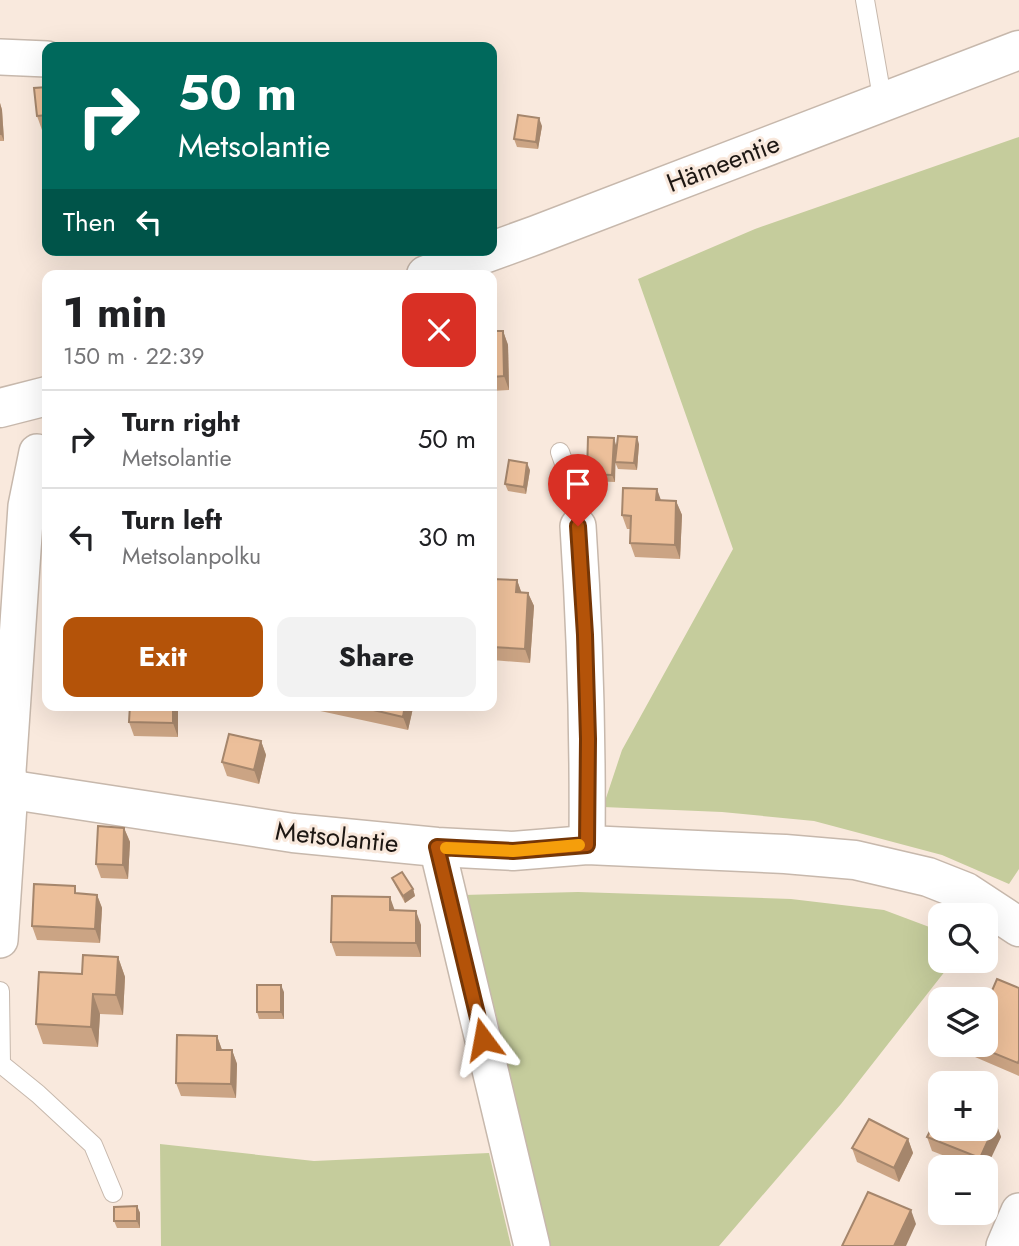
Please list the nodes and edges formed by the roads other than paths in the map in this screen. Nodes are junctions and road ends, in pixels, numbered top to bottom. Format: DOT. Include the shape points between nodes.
graph roads {
  1 [pos="865,0"];
  2 [pos="1019,50"];
  3 [pos="0,57"];
  4 [pos="42,60"];
  5 [pos="883,103"];
  6 [pos="497,249"];
  7 [pos="478,256"];
  8 [pos="440,270"];
  9 [pos="42,397"];
  10 [pos="0,408"];
  11 [pos="37,452"];
  12 [pos="560,452"];
  13 [pos="578,526"];
  14 [pos="5,789"];
  15 [pos="587,845"];
  16 [pos="437,847"];
  17 [pos="1014,914"];
  18 [pos="0,940"];
  19 [pos="0,991"];
  20 [pos="113,1193"];
  21 [pos="1019,1211"];
  22 [pos="532,1246"];
  23 [pos="1004,1246"];
  1 -- 5 [label="lane"];
  2 -- 5 [label="main road, Hämeentie"];
  3 -- 4 [label="street"];
  5 -- 6 [label="main road, Hämeentie"];
  7 -- 8 [label="main road, Hämeentie"];
  9 -- 10 [label="main road"];
  11 -- 14 [label="street" via="26,506"];
  12 -- 13 [label="lane" via="574,492"];
  13 -- 15 [label="street" via="588,739"];
  14 -- 16 [label="main road, Metsolantie" via="293,833"];
  14 -- 18 [label="street"];
  15 -- 16 [label="main road, Metsolantie" via="513,851"];
  15 -- 17 [label="main road, Metsolantie" via="855,860 928,877"];
  16 -- 22 [label="street"];
  19 -- 20 [label="lane" via="1,1064 93,1145"];
  21 -- 23 [label="street"];
}
